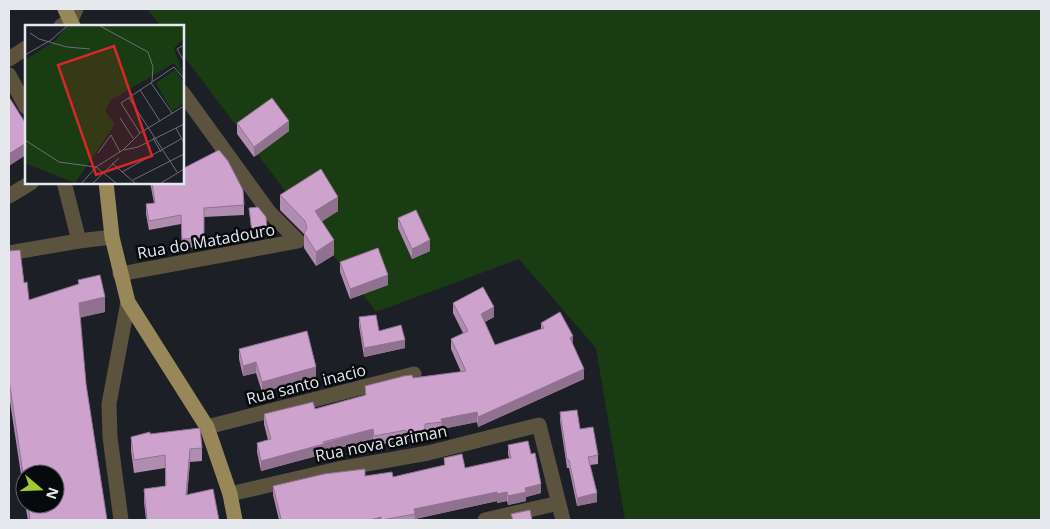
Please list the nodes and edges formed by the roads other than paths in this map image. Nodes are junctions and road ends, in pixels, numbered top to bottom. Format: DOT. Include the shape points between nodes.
graph roads {
  1 [pos="25,49"];
  2 [pos="9,59"];
  3 [pos="9,75"];
  4 [pos="184,95"];
  5 [pos="25,105"];
  6 [pos="29,184"];
  7 [pos="65,184"];
  8 [pos="106,184"];
  9 [pos="9,196"];
  10 [pos="112,237"];
  11 [pos="79,241"];
  12 [pos="9,253"];
  13 [pos="120,274"];
  14 [pos="128,302"];
  15 [pos="414,374"];
  16 [pos="208,427"];
  17 [pos="230,494"];
  18 [pos="559,503"];
  19 [pos="121,520"];
  20 [pos="235,520"];
  21 [pos="485,520"];
  22 [pos="564,520"];
  1 -- 2 [label="street"];
  3 -- 5 [label="street"];
  4 -- 13 [label="street, Rua do Matadouro" via="269,212 298,242"];
  6 -- 9 [label="street"];
  7 -- 11 [label="street"];
  8 -- 10 [label="main road"];
  10 -- 11 [label="street"];
  10 -- 13 [label="main road"];
  11 -- 12 [label="street"];
  13 -- 14 [label="main road"];
  14 -- 16 [label="main road"];
  14 -- 19 [label="street" via="110,404 110,437"];
  15 -- 16 [label="street, Rua santo inacio"];
  16 -- 17 [label="main road"];
  17 -- 18 [label="street, Rua nova cariman" via="338,468 428,453 539,425"];
  17 -- 20 [label="main road"];
  18 -- 21 [label="street"];
  18 -- 22 [label="street"];
}
